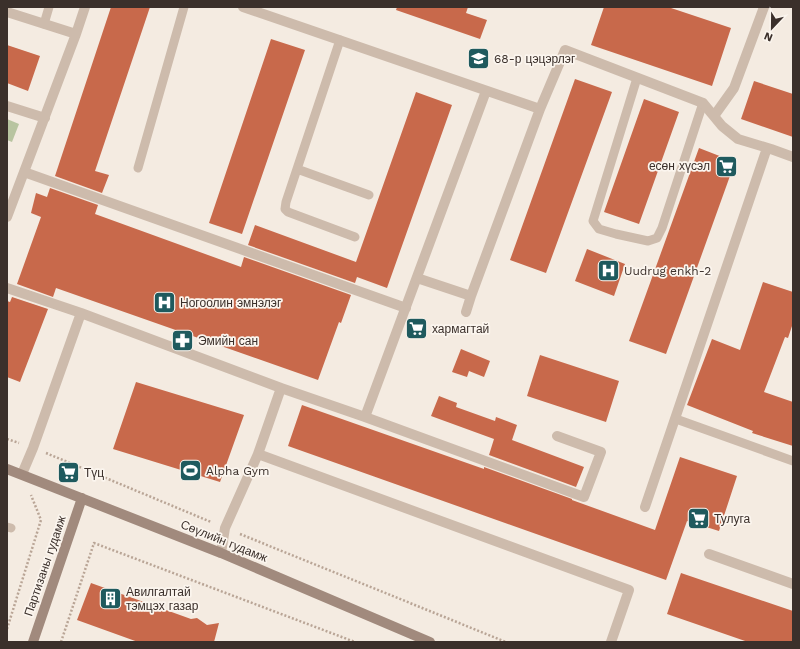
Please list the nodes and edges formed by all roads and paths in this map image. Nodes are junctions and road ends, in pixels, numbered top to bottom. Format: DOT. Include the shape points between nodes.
graph roads {
  1 [pos="49,7"];
  2 [pos="85,7"];
  3 [pos="184,7"];
  4 [pos="244,7"];
  5 [pos="764,7"];
  6 [pos="7,12"];
  7 [pos="44,24"];
  8 [pos="76,34"];
  9 [pos="340,40"];
  10 [pos="637,78"];
  11 [pos="486,91"];
  12 [pos="703,103"];
  13 [pos="7,106"];
  14 [pos="540,109"];
  15 [pos="714,116"];
  16 [pos="45,118"];
  17 [pos="766,148"];
  18 [pos="793,157"];
  19 [pos="138,168"];
  20 [pos="297,169"];
  21 [pos="24,172"];
  22 [pos="369,195"];
  23 [pos="7,217"];
  24 [pos="355,237"];
  25 [pos="417,278"];
  26 [pos="7,288"];
  27 [pos="471,296"];
  28 [pos="406,308"];
  29 [pos="466,312"];
  30 [pos="81,313"];
  31 [pos="281,388"];
  32 [pos="365,417"];
  33 [pos="676,419"];
  34 [pos="557,436"];
  35 [pos="7,438"];
  36 [pos="32,448"];
  37 [pos="258,454"];
  38 [pos="793,461"];
  39 [pos="7,469"];
  40 [pos="22,474"];
  41 [pos="25,492"];
  42 [pos="82,498"];
  43 [pos="645,507"];
  44 [pos="225,528"];
  45 [pos="221,553"];
  46 [pos="709,554"];
  47 [pos="793,584"];
  48 [pos="7,628"];
  49 [pos="33,642"];
  50 [pos="61,642"];
  51 [pos="355,642"];
  52 [pos="430,642"];
  53 [pos="506,642"];
  54 [pos="611,642"];
  1 -- 7 [label="lane"];
  2 -- 8 [label="street"];
  3 -- 19 [label="lane"];
  4 -- 9 [label="street"];
  5 -- 15 [label="street" via="734,88"];
  6 -- 7 [label="street"];
  7 -- 8 [label="street"];
  8 -- 16 [label="street"];
  9 -- 11 [label="street"];
  9 -- 20 [label="lane"];
  10 -- 12 [label="street"];
  10 -- 12 [label="lane" via="593,221 599,229 648,241 657,238"];
  10 -- 14 [label="street" via="565,50"];
  11 -- 14 [label="street"];
  11 -- 25 [label="street"];
  12 -- 15 [label="street"];
  13 -- 16 [label="street"];
  14 -- 27 [label="street"];
  15 -- 17 [label="street" via="738,139"];
  16 -- 21 [label="street"];
  17 -- 18 [label="street"];
  17 -- 33 [label="street"];
  20 -- 22 [label="lane"];
  20 -- 24 [label="lane" via="285,209"];
  21 -- 23 [label="street"];
  21 -- 28 [label="street"];
  25 -- 27 [label="street"];
  25 -- 28 [label="street"];
  26 -- 30 [label="street"];
  27 -- 29 [label="street"];
  28 -- 32 [label="street"];
  30 -- 31 [label="street"];
  30 -- 36 [label="street"];
  31 -- 32 [label="street"];
  31 -- 37 [label="street"];
  32 -- 34 [label="street" via="584,497 601,452"];
  33 -- 38 [label="lane"];
  33 -- 43 [label="street"];
  35 -- 36 [label="path"];
  36 -- 40 [label="street"];
  36 -- 44 [label="path"];
  37 -- 44 [label="street"];
  37 -- 54 [label="street" via="629,590"];
  39 -- 40 [label="main road, Сөүлийн гудамж"];
  40 -- 42 [label="main road, Сөүлийн гудамж"];
  41 -- 48 [label="path" via="31,495 41,520"];
  42 -- 45 [label="main road, Сөүлийн гудамж"];
  42 -- 49 [label="main road, Партизаны гудамж"];
  44 -- 45 [label="street"];
  44 -- 53 [label="path"];
  45 -- 52 [label="main road, Сөүлийн гудамж"];
  46 -- 47 [label="street"];
  50 -- 51 [label="path" via="94,543"];
}
